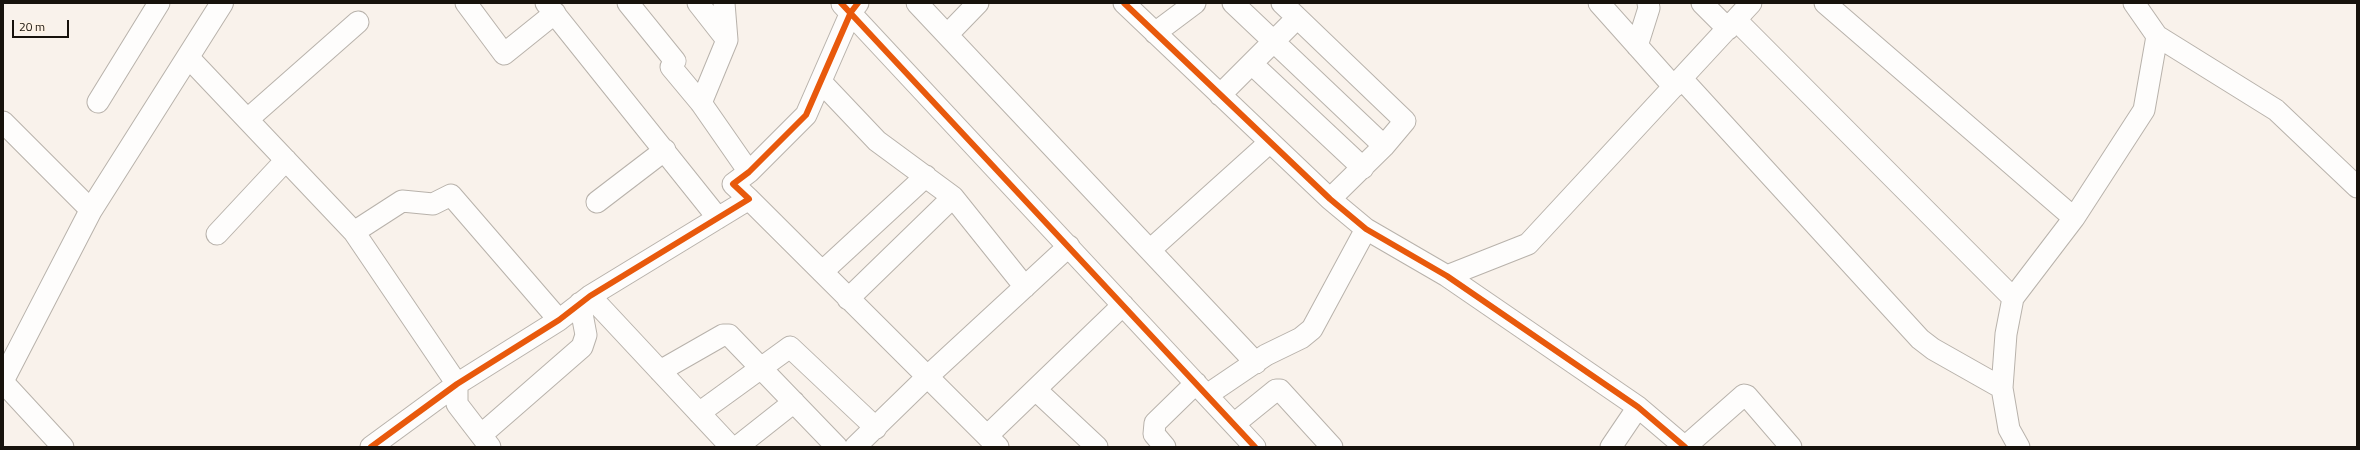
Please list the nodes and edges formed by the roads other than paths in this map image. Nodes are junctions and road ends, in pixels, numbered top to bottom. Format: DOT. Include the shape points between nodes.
graph roads {
  1 [pos="159,3"];
  2 [pos="222,3"];
  3 [pos="466,3"];
  4 [pos="628,3"];
  5 [pos="698,3"];
  6 [pos="724,3"];
  7 [pos="917,3"];
  8 [pos="978,3"];
  9 [pos="1124,3"];
  10 [pos="1194,3"];
  11 [pos="1234,3"];
  12 [pos="1282,3"];
  13 [pos="1599,3"];
  14 [pos="1648,3"];
  15 [pos="1702,3"];
  16 [pos="1751,3"];
  17 [pos="2134,3"];
  18 [pos="1833,4"];
  19 [pos="850,6"];
  20 [pos="551,8"];
  21 [pos="1297,18"];
  22 [pos="358,22"];
  23 [pos="1732,24"];
  24 [pos="1155,32"];
  25 [pos="947,35"];
  26 [pos="2157,36"];
  27 [pos="727,40"];
  28 [pos="1274,42"];
  29 [pos="1637,46"];
  30 [pos="188,57"];
  31 [pos="1252,64"];
  32 [pos="821,82"];
  33 [pos="1678,83"];
  34 [pos="1220,95"];
  35 [pos="98,102"];
  36 [pos="701,103"];
  37 [pos="248,120"];
  38 [pos="3,122"];
  39 [pos="1270,142"];
  40 [pos="1384,146"];
  41 [pos="665,150"];
  42 [pos="286,160"];
  43 [pos="1363,168"];
  44 [pos="749,172"];
  45 [pos="926,176"];
  46 [pos="2357,187"];
  47 [pos="953,197"];
  48 [pos="749,199"];
  49 [pos="1330,199"];
  50 [pos="598,202"];
  51 [pos="91,210"];
  52 [pos="718,218"];
  53 [pos="2074,218"];
  54 [pos="1366,229"];
  55 [pos="354,232"];
  56 [pos="218,234"];
  57 [pos="1069,246"];
  58 [pos="1150,250"];
  59 [pos="822,272"];
  60 [pos="1447,276"];
  61 [pos="1025,287"];
  62 [pos="2013,298"];
  63 [pos="585,299"];
  64 [pos="848,299"];
  65 [pos="1123,305"];
  66 [pos="559,320"];
  67 [pos="1256,363"];
  68 [pos="761,368"];
  69 [pos="660,371"];
  70 [pos="5,372"];
  71 [pos="927,377"];
  72 [pos="457,384"];
  73 [pos="2002,388"];
  74 [pos="1201,389"];
  75 [pos="1036,390"];
  76 [pos="794,402"];
  77 [pos="1638,407"];
  78 [pos="699,413"];
  79 [pos="1234,424"];
  80 [pos="876,428"];
  81 [pos="485,441"];
  82 [pos="993,442"];
  83 [pos="1682,446"];
  84 [pos="63,447"];
  85 [pos="371,447"];
  86 [pos="731,447"];
  87 [pos="738,447"];
  88 [pos="837,447"];
  89 [pos="855,447"];
  90 [pos="1097,447"];
  91 [pos="1165,447"];
  92 [pos="1255,447"];
  93 [pos="1332,447"];
  94 [pos="1611,447"];
  95 [pos="1791,447"];
  96 [pos="2019,447"];
  1 -- 35 [label="street"];
  2 -- 30 [label="main road"];
  3 -- 20 [label="street" via="504,54"];
  4 -- 36 [label="street" via="675,61 671,67"];
  5 -- 27 [label="street"];
  6 -- 27 [label="street"];
  7 -- 25 [label="street"];
  8 -- 25 [label="street"];
  9 -- 24 [label="street"];
  10 -- 24 [label="street"];
  11 -- 28 [label="street"];
  12 -- 21 [label="street"];
  13 -- 29 [label="street"];
  14 -- 29 [label="street" via="1650,8"];
  15 -- 23 [label="street"];
  16 -- 23 [label="street"];
  17 -- 26 [label="street"];
  18 -- 53 [label="street"];
  19 -- 32 [label="street"];
  19 -- 57 [label="street"];
  20 -- 41 [label="street"];
  21 -- 28 [label="street"];
  21 -- 40 [label="street" via="1405,121"];
  22 -- 37 [label="street"];
  23 -- 33 [label="street"];
  23 -- 62 [label="street"];
  24 -- 34 [label="street"];
  25 -- 58 [label="street"];
  26 -- 46 [label="street" via="2276,110"];
  26 -- 53 [label="street" via="2144,110"];
  27 -- 36 [label="street"];
  28 -- 31 [label="street"];
  28 -- 40 [label="street"];
  29 -- 33 [label="street"];
  30 -- 37 [label="street"];
  30 -- 51 [label="main road"];
  31 -- 34 [label="street"];
  31 -- 43 [label="street"];
  32 -- 44 [label="street" via="806,116"];
  32 -- 45 [label="street" via="877,140"];
  33 -- 60 [label="street" via="1528,244"];
  33 -- 73 [label="street" via="1920,339"];
  34 -- 39 [label="street"];
  36 -- 44 [label="street"];
  37 -- 42 [label="street"];
  38 -- 51 [label="street"];
  39 -- 49 [label="street"];
  39 -- 58 [label="street"];
  40 -- 43 [label="street"];
  41 -- 50 [label="street"];
  41 -- 52 [label="street"];
  42 -- 55 [label="street"];
  42 -- 56 [label="street"];
  43 -- 49 [label="street"];
  44 -- 48 [label="street" via="733,184"];
  45 -- 47 [label="street"];
  45 -- 59 [label="street"];
  47 -- 61 [label="street"];
  47 -- 64 [label="street"];
  48 -- 52 [label="street"];
  48 -- 59 [label="street"];
  49 -- 54 [label="street"];
  51 -- 70 [label="main road"];
  52 -- 63 [label="street"];
  53 -- 62 [label="street"];
  54 -- 60 [label="street"];
  54 -- 67 [label="street" via="1312,329"];
  55 -- 66 [label="street" via="402,200 433,204 451,195"];
  55 -- 72 [label="street"];
  57 -- 61 [label="street"];
  57 -- 65 [label="street"];
  58 -- 67 [label="street"];
  59 -- 64 [label="street"];
  60 -- 77 [label="street"];
  61 -- 71 [label="street"];
  62 -- 73 [label="street" via="2006,334"];
  63 -- 66 [label="street"];
  63 -- 69 [label="street"];
  63 -- 81 [label="street" via="586,335 582,347"];
  64 -- 71 [label="street"];
  65 -- 74 [label="street"];
  65 -- 75 [label="street"];
  66 -- 72 [label="street"];
  67 -- 74 [label="street"];
  68 -- 69 [label="street" via="726,335"];
  68 -- 76 [label="street"];
  68 -- 78 [label="street"];
  68 -- 80 [label="street" via="791,347"];
  69 -- 78 [label="street"];
  70 -- 84 [label="street"];
  71 -- 80 [label="street"];
  71 -- 82 [label="street"];
  72 -- 81 [label="street" via="457,404"];
  72 -- 85 [label="street"];
  73 -- 96 [label="street" via="2009,429"];
  74 -- 79 [label="street"];
  74 -- 91 [label="street" via="1156,423 1154,434"];
  75 -- 82 [label="street"];
  75 -- 90 [label="street"];
  76 -- 87 [label="street"];
  76 -- 88 [label="street"];
  77 -- 83 [label="street"];
  77 -- 94 [label="street"];
  78 -- 86 [label="street"];
  79 -- 92 [label="street"];
  79 -- 93 [label="street" via="1276,390 1280,390"];
  80 -- 89 [label="street"];
  83 -- 95 [label="street" via="1744,395"];
}
